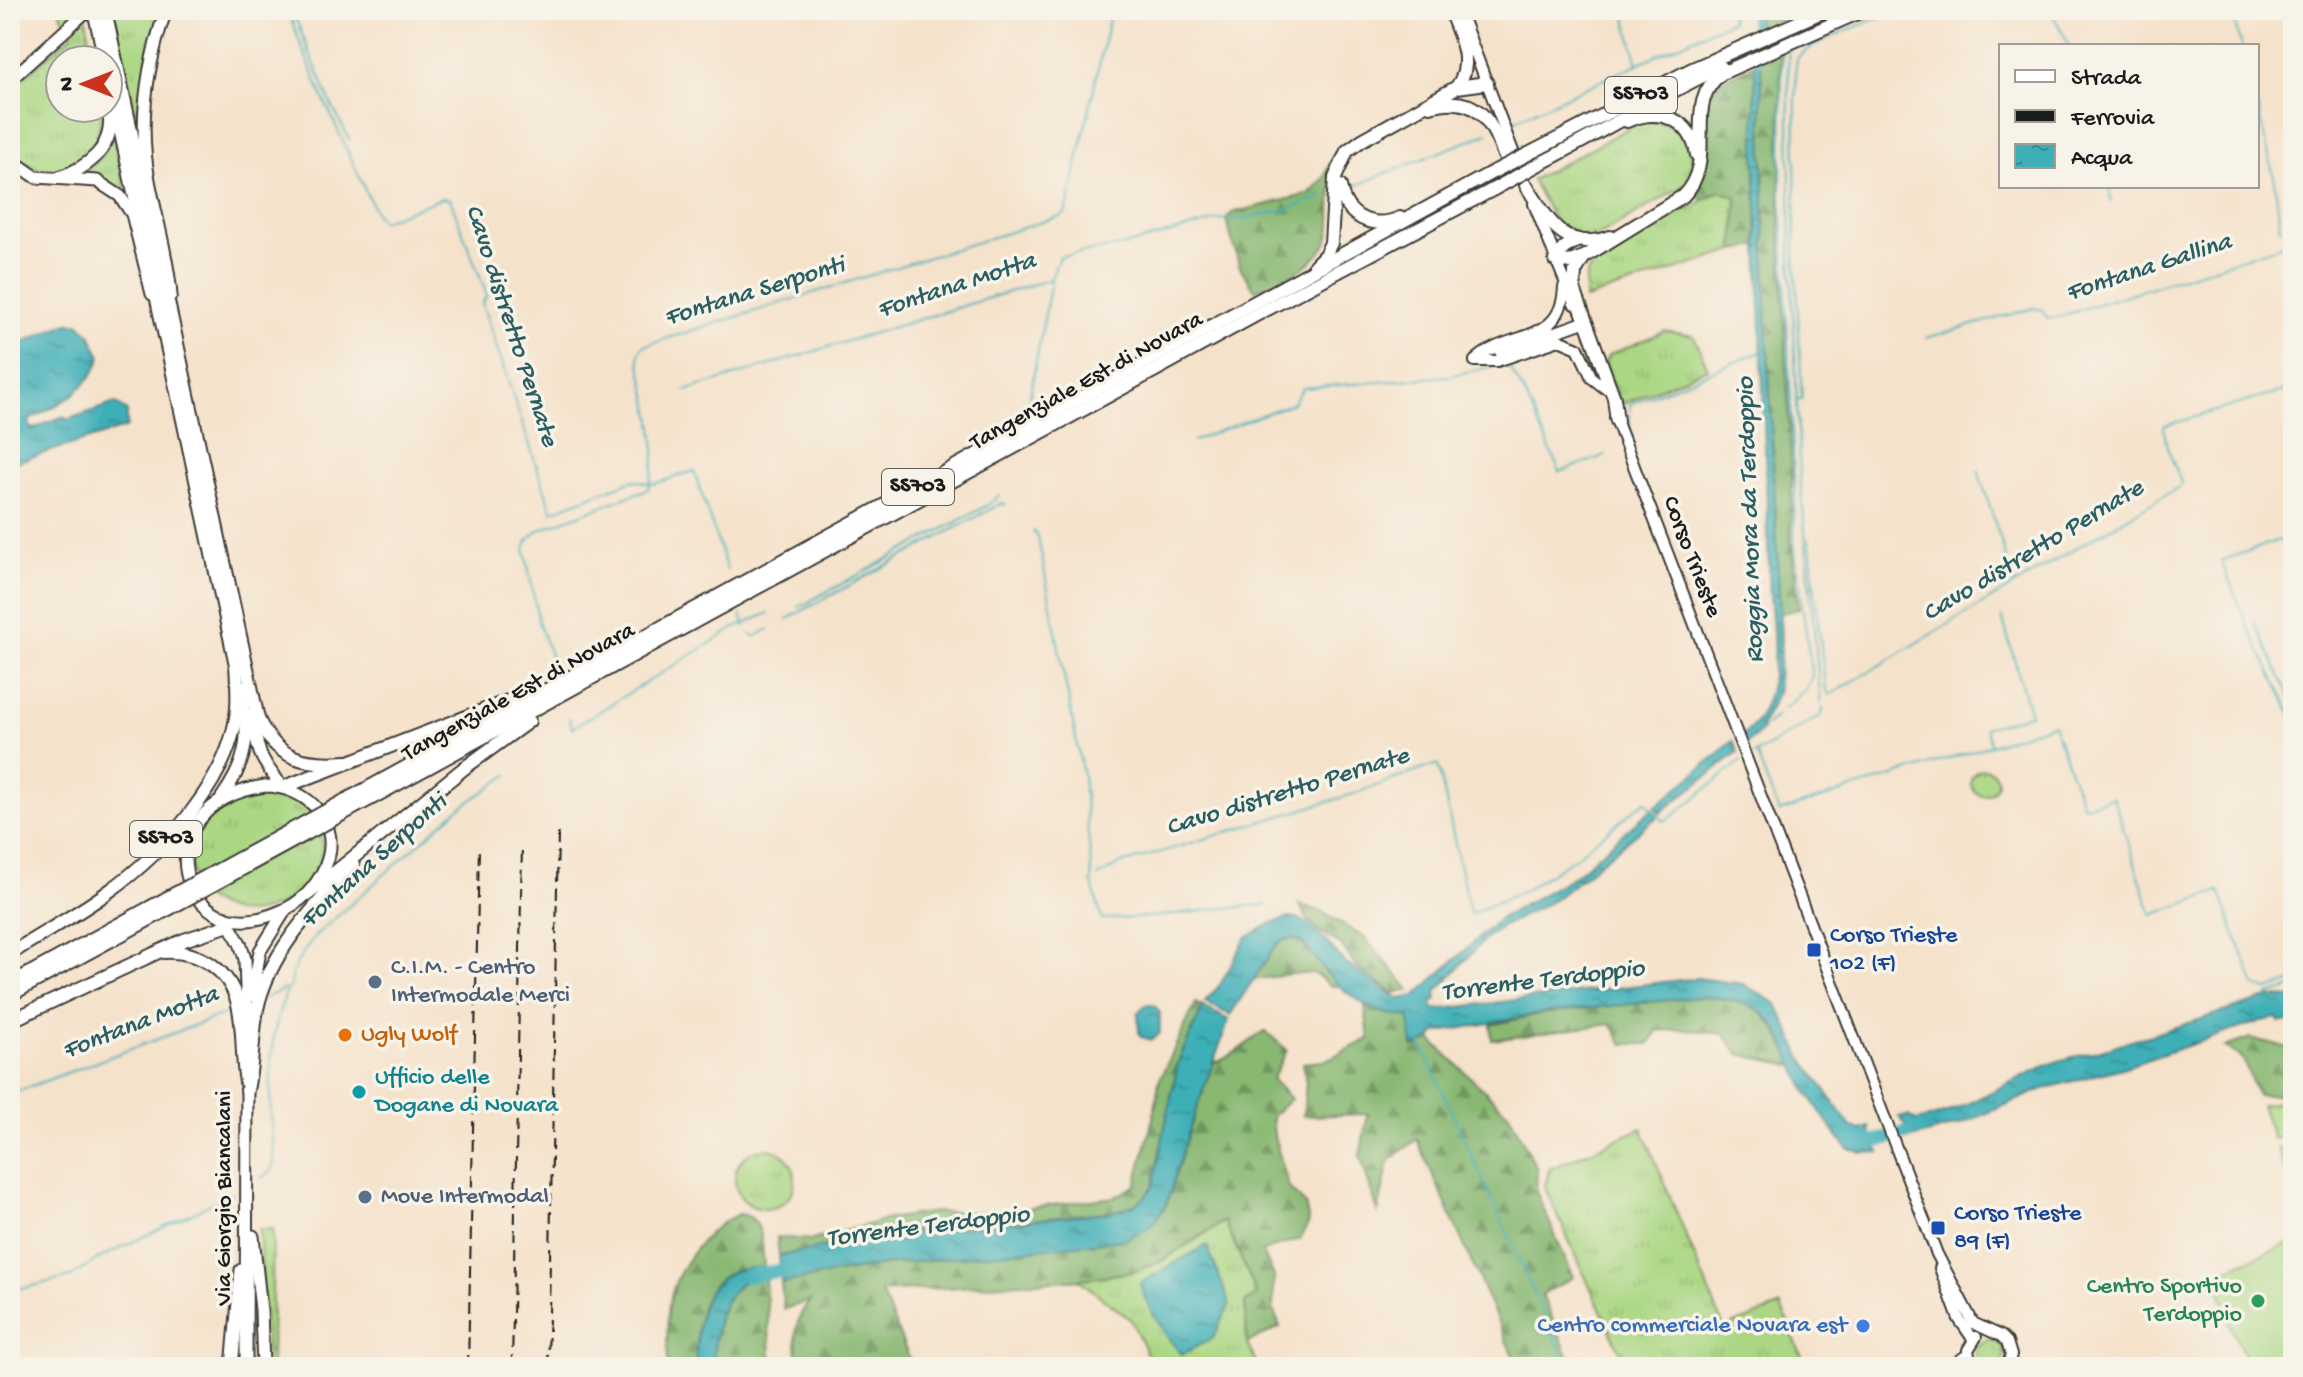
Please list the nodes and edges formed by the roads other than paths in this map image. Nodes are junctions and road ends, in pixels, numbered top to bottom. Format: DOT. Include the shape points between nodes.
graph roads {
  1 [pos="166,10"];
  2 [pos="1450,10"];
  3 [pos="1459,10"];
  4 [pos="1826,10"];
  5 [pos="1858,10"];
  6 [pos="1864,10"];
  7 [pos="92,13"];
  8 [pos="1797,31"];
  9 [pos="97,44"];
  10 [pos="101,44"];
  11 [pos="1747,53"];
  12 [pos="10,80"];
  13 [pos="1487,83"];
  14 [pos="1457,87"];
  15 [pos="1466,104"];
  16 [pos="1424,107"];
  17 [pos="110,124"];
  18 [pos="119,124"];
  19 [pos="1598,134"];
  20 [pos="1505,157"];
  21 [pos="10,159"];
  22 [pos="1338,167"];
  23 [pos="1698,172"];
  24 [pos="58,178"];
  25 [pos="1522,185"];
  26 [pos="1461,189"];
  27 [pos="1540,220"];
  28 [pos="1620,233"];
  29 [pos="1578,240"];
  30 [pos="1584,257"];
  31 [pos="1555,260"];
  32 [pos="1564,282"];
  33 [pos="1268,294"];
  34 [pos="172,315"];
  35 [pos="1581,323"];
  36 [pos="164,329"];
  37 [pos="1475,361"];
  38 [pos="1605,388"];
  39 [pos="1617,421"];
  40 [pos="662,633"];
  41 [pos="242,667"];
  42 [pos="346,762"];
  43 [pos="283,786"];
  44 [pos="221,799"];
  45 [pos="196,824"];
  46 [pos="374,842"];
  47 [pos="140,867"];
  48 [pos="308,894"];
  49 [pos="171,902"];
  50 [pos="287,909"];
  51 [pos="227,920"];
  52 [pos="10,954"];
  53 [pos="149,956"];
  54 [pos="10,984"];
  55 [pos="10,995"];
  56 [pos="250,1004"];
  57 [pos="10,1021"];
  58 [pos="247,1090"];
  59 [pos="247,1178"];
  60 [pos="1937,1254"];
  61 [pos="1990,1332"];
  62 [pos="1973,1339"];
  63 [pos="1967,1355"];
  64 [pos="232,1367"];
  65 [pos="246,1367"];
  66 [pos="263,1367"];
  67 [pos="1951,1367"];
  68 [pos="1971,1367"];
  69 [pos="2007,1367"];
  1 -- 34 [label="main road" via="147,81 144,124"];
  2 -- 14 [label="highway" via="1467,60"];
  3 -- 13 [label="main road"];
  4 -- 8 [label="highway, Tangenziale Est di Novara / SS703"];
  5 -- 8 [label="highway, Tangenziale Est di Novara / SS703"];
  6 -- 8 [label="highway, SS703"];
  7 -- 9 [label="highway"];
  7 -- 10 [label="highway"];
  7 -- 12 [label="main road"];
  7 -- 34 [label="highway"];
  8 -- 11 [label="highway, Tangenziale Est di Novara / SS703"];
  8 -- 11 [label="highway, SS703"];
  11 -- 19 [label="highway, Tangenziale Est di Novara / SS703"];
  11 -- 23 [label="highway, SS703" via="1714,79 1703,97"];
  11 -- 26 [label="highway, Tangenziale Est di Novara / SS703, bridge"];
  13 -- 14 [label="highway"];
  13 -- 15 [label="highway"];
  13 -- 25 [label="main road"];
  14 -- 16 [label="highway"];
  15 -- 16 [label="highway"];
  15 -- 20 [label="highway" via="1490,121"];
  16 -- 22 [label="highway" via="1354,145"];
  17 -- 24 [label="highway" via="98,155"];
  18 -- 36 [label="highway"];
  19 -- 23 [label="highway, SS703" via="1647,114 1666,116 1690,135"];
  19 -- 40 [label="highway, Tangenziale Est di Novara / SS703, bridge"];
  21 -- 24 [label="main road" via="30,174"];
  22 -- 26 [label="highway, SS703" via="1346,205 1373,223 1398,220"];
  22 -- 33 [label="highway, SS703" via="1329,249 1317,263"];
  23 -- 28 [label="highway" via="1683,196"];
  24 -- 36 [label="main road" via="97,181 125,202"];
  25 -- 27 [label="highway"];
  25 -- 29 [label="highway" via="1556,229"];
  26 -- 33 [label="highway, Tangenziale Est di Novara / SS703"];
  27 -- 31 [label="main road, Corso Trieste"];
  28 -- 29 [label="highway"];
  28 -- 30 [label="highway"];
  29 -- 31 [label="highway"];
  30 -- 31 [label="highway"];
  30 -- 39 [label="highway" via="1575,272 1574,289 1614,398"];
  31 -- 32 [label="main road, Corso Trieste"];
  32 -- 35 [label="main road, Corso Trieste"];
  32 -- 37 [label="main road" via="1561,310 1553,322 1487,349"];
  33 -- 40 [label="highway, Tangenziale Est di Novara / SS703"];
  34 -- 41 [label="highway"];
  35 -- 37 [label="main road"];
  35 -- 38 [label="main road, Corso Trieste"];
  36 -- 41 [label="highway"];
  37 -- 38 [label="main road" via="1490,362 1559,340 1578,348 1592,378"];
  38 -- 39 [label="main road, Corso Trieste"];
  39 -- 60 [label="main road, Corso Trieste"];
  40 -- 42 [label="highway, SS703" via="640,632 506,703"];
  40 -- 46 [label="highway, SS703" via="651,652 522,725"];
  40 -- 49 [label="highway, Tangenziale Est di Novara / SS703, bridge"];
  41 -- 42 [label="highway, SS703" via="258,719 277,747 309,763"];
  41 -- 43 [label="main road" via="258,752"];
  41 -- 44 [label="main road" via="246,747 237,775"];
  41 -- 47 [label="highway, SS703" via="223,763 203,797"];
  42 -- 43 [label="highway, SS703"];
  43 -- 44 [label="main road" via="250,788"];
  43 -- 48 [label="main road" via="320,811 329,835 328,859"];
  44 -- 45 [label="main road"];
  45 -- 47 [label="highway, SS703"];
  45 -- 51 [label="main road" via="184,855 188,883 208,908"];
  46 -- 48 [label="highway, SS703"];
  46 -- 56 [label="highway, SS703" via="288,941"];
  47 -- 52 [label="highway, SS703"];
  48 -- 50 [label="main road"];
  49 -- 54 [label="highway, Tangenziale Est di Novara / SS703"];
  49 -- 55 [label="highway, Tangenziale Est di Novara / SS703"];
  50 -- 51 [label="main road" via="257,919"];
  50 -- 56 [label="main road, Via Giorgio Biancalani" via="260,951"];
  51 -- 53 [label="highway, SS703"];
  51 -- 56 [label="main road, Via Giorgio Biancalani" via="245,959"];
  53 -- 56 [label="highway, SS703" via="177,952 203,959"];
  53 -- 57 [label="highway, SS703"];
  56 -- 58 [label="highway, SS703"];
  56 -- 58 [label="main road, Via Giorgio Biancalani"];
  56 -- 58 [label="highway, SS703" via="243,1066"];
  58 -- 59 [label="main road, Via Giorgio Biancalani"];
  59 -- 64 [label="main road"];
  59 -- 65 [label="main road, Via Giorgio Biancalani"];
  59 -- 66 [label="main road"];
  60 -- 61 [label="main road, Corso Trieste" via="1970,1319"];
  60 -- 62 [label="main road, Corso Trieste" via="1959,1319"];
  61 -- 62 [label="main road"];
  61 -- 69 [label="main road, Corso Trieste" via="2010,1346"];
  62 -- 63 [label="main road"];
  63 -- 67 [label="main road"];
  63 -- 68 [label="main road"];
}
